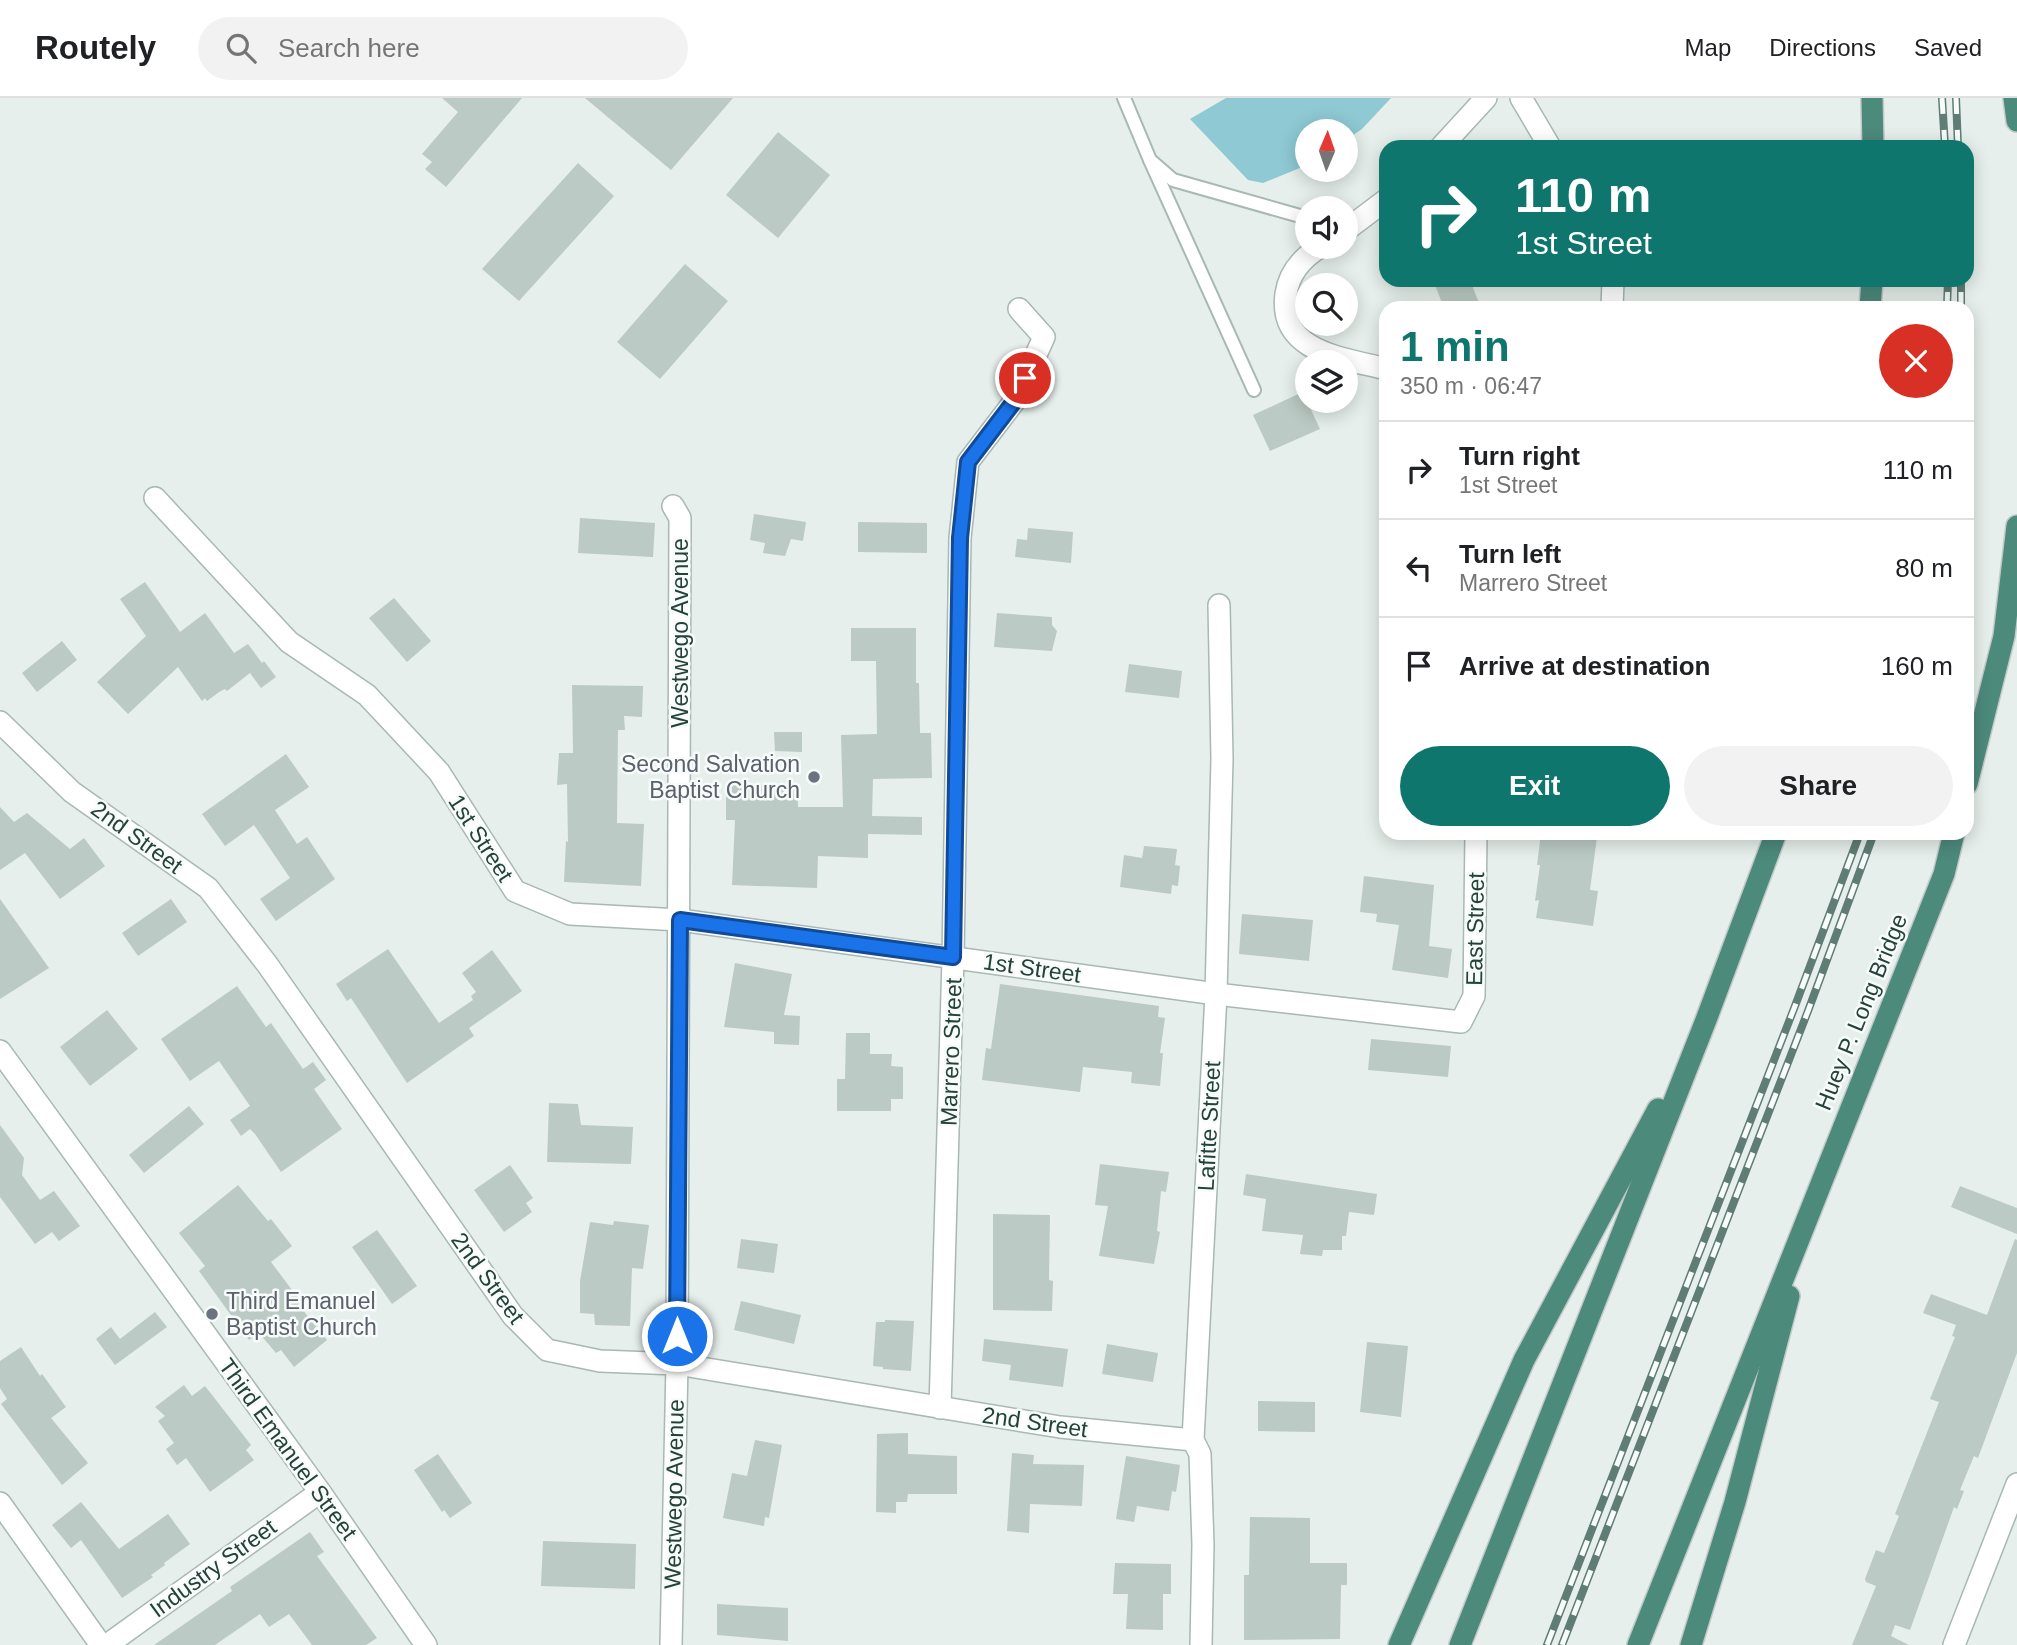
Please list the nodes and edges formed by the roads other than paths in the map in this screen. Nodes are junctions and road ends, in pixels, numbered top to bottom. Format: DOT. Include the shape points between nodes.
graph roads {
  1 [pos="1124,98"];
  2 [pos="1486,98"];
  3 [pos="1521,98"];
  4 [pos="1872,98"];
  5 [pos="2014,98"];
  6 [pos="2017,121"];
  7 [pos="1447,140"];
  8 [pos="1546,140"];
  9 [pos="1873,140"];
  10 [pos="1150,160"];
  11 [pos="1379,205"];
  12 [pos="1295,215"];
  13 [pos="1358,219"];
  14 [pos="1303,259"];
  15 [pos="1019,309"];
  16 [pos="1379,367"];
  17 [pos="1254,390"];
  18 [pos="155,498"];
  19 [pos="673,506"];
  20 [pos="2017,526"];
  21 [pos="1219,606"];
  22 [pos="0,722"];
  23 [pos="1974,755"];
  24 [pos="1476,840"];
  25 [pos="1773,840"];
  26 [pos="1952,840"];
  27 [pos="680,920"];
  28 [pos="953,957"];
  29 [pos="1216,994"];
  30 [pos="1706,1020"];
  31 [pos="1461,1022"];
  32 [pos="0,1051"];
  33 [pos="1811,1209"];
  34 [pos="677,1364"];
  35 [pos="940,1408"];
  36 [pos="1193,1440"];
  37 [pos="2017,1484"];
  38 [pos="320,1492"];
  39 [pos="0,1503"];
  40 [pos="101,1645"];
  41 [pos="107,1645"];
  42 [pos="426,1645"];
  43 [pos="671,1645"];
  44 [pos="1201,1645"];
  45 [pos="1399,1645"];
  46 [pos="1460,1645"];
  47 [pos="1638,1645"];
  48 [pos="1691,1645"];
  49 [pos="1954,1645"];
  1 -- 10 [label="lane"];
  2 -- 7 [label="street"];
  3 -- 8 [label="street"];
  4 -- 9 [label="highway"];
  5 -- 6 [label="highway"];
  10 -- 12 [label="lane" via="1173,180"];
  10 -- 17 [label="lane"];
  11 -- 13 [label="street"];
  14 -- 16 [label="street" via="1287,285 1284,307 1289,326 1324,354"];
  15 -- 28 [label="street, Marrero Street" via="1044,337 1016,399 968,462 961,526"];
  18 -- 27 [label="street, 1st Street" via="289,642 367,695 439,772 515,891 570,914"];
  19 -- 27 [label="street, Westwego Avenue" via="680,518"];
  20 -- 23 [label="highway" via="2004,636"];
  21 -- 29 [label="street, Lafitte Street" via="1222,759"];
  22 -- 34 [label="street, 2nd Street" via="72,792 208,888 267,964 513,1316 547,1350 600,1361"];
  24 -- 31 [label="street, East Street" via="1474,996"];
  25 -- 30 [label="highway"];
  26 -- 33 [label="highway, Huey P. Long Bridge" via="1944,874"];
  27 -- 28 [label="street, 1st Street"];
  27 -- 34 [label="street, Westwego Avenue"];
  28 -- 29 [label="street, 1st Street"];
  28 -- 35 [label="street, Marrero Street"];
  29 -- 31 [label="street, 1st Street"];
  29 -- 36 [label="street, Lafitte Street"];
  30 -- 45 [label="highway" via="1524,1360"];
  30 -- 46 [label="highway"];
  32 -- 38 [label="street, Third Emanuel Street"];
  33 -- 47 [label="highway"];
  33 -- 48 [label="highway" via="1735,1503"];
  34 -- 35 [label="street, 2nd Street"];
  34 -- 43 [label="street, Westwego Avenue"];
  35 -- 36 [label="street, 2nd Street" via="1060,1427"];
  36 -- 44 [label="street, Lafitte Street" via="1200,1454"];
  37 -- 49 [label="street"];
  38 -- 41 [label="street, Industry Street"];
  38 -- 42 [label="street, Third Emanuel Street"];
  39 -- 40 [label="street"];
}
